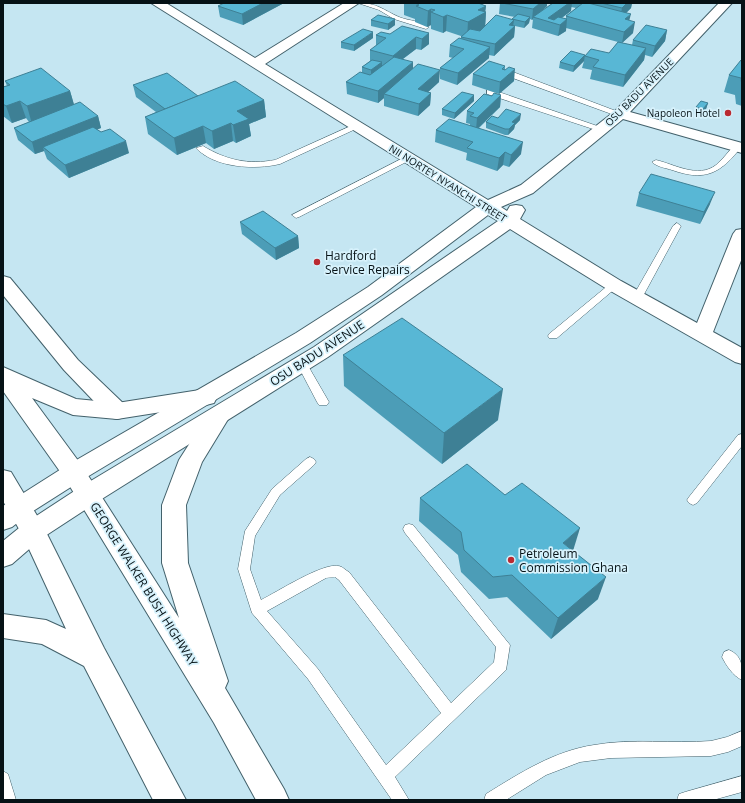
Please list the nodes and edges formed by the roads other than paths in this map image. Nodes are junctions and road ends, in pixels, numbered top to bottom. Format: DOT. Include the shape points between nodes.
graph roads {
  1 [pos="157,3"];
  2 [pos="353,3"];
  3 [pos="361,3"];
  4 [pos="726,3"];
  5 [pos="426,27"];
  6 [pos="255,64"];
  7 [pos="510,74"];
  8 [pos="490,92"];
  9 [pos="620,114"];
  10 [pos="356,127"];
  11 [pos="602,129"];
  12 [pos="740,147"];
  13 [pos="200,148"];
  14 [pos="408,159"];
  15 [pos="656,162"];
  16 [pos="527,189"];
  17 [pos="487,207"];
  18 [pos="296,215"];
  19 [pos="510,221"];
  20 [pos="677,226"];
  21 [pos="742,234"];
  22 [pos="3,282"];
  23 [pos="614,285"];
  24 [pos="637,298"];
  25 [pos="702,335"];
  26 [pos="553,336"];
  27 [pos="742,357"];
  28 [pos="302,364"];
  29 [pos="4,377"];
  30 [pos="323,402"];
  31 [pos="212,406"];
  32 [pos="117,411"];
  33 [pos="742,438"];
  34 [pos="310,462"];
  35 [pos="74,473"];
  36 [pos="3,479"];
  37 [pos="88,495"];
  38 [pos="693,500"];
  39 [pos="12,513"];
  40 [pos="410,529"];
  41 [pos="33,530"];
  42 [pos="3,556"];
  43 [pos="257,609"];
  44 [pos="3,626"];
  45 [pos="94,657"];
  46 [pos="729,657"];
  47 [pos="742,673"];
  48 [pos="224,713"];
  49 [pos="450,713"];
  50 [pos="742,738"];
  51 [pos="385,776"];
  52 [pos="3,779"];
  53 [pos="742,784"];
  54 [pos="8,800"];
  55 [pos="170,800"];
  56 [pos="273,800"];
  57 [pos="401,800"];
  58 [pos="492,800"];
  59 [pos="685,800"];
  1 -- 6 [label="main road, NII NORTEY NYANCHI STREET"];
  2 -- 6 [label="main road"];
  3 -- 5 [label="lane"];
  4 -- 9 [label="main road, OSU BADU AVENUE"];
  6 -- 10 [label="main road, NII NORTEY NYANCHI STREET"];
  7 -- 9 [label="lane"];
  8 -- 11 [label="lane"];
  9 -- 11 [label="main road, OSU BADU AVENUE"];
  9 -- 12 [label="main road"];
  10 -- 13 [label="lane" via="266,165 230,164"];
  10 -- 14 [label="main road, NII NORTEY NYANCHI STREET"];
  11 -- 16 [label="main road, OSU BADU AVENUE"];
  12 -- 15 [label="lane" via="717,168 703,173 694,173"];
  14 -- 17 [label="main road, NII NORTEY NYANCHI STREET"];
  14 -- 18 [label="lane"];
  16 -- 17 [label="main road, OSU BADU AVENUE"];
  16 -- 19 [label="main road, OSU BADU AVENUE"];
  17 -- 19 [label="main road, NII NORTEY NYANCHI STREET"];
  17 -- 31 [label="main road, OSU BADU AVENUE" via="375,291"];
  19 -- 23 [label="main road, NII NORTEY NYANCHI STREET"];
  19 -- 28 [label="main road, OSU BADU AVENUE"];
  20 -- 24 [label="lane"];
  21 -- 25 [label="main road"];
  22 -- 32 [label="main road" via="71,365"];
  23 -- 24 [label="main road, NII NORTEY NYANCHI STREET"];
  23 -- 26 [label="lane"];
  24 -- 25 [label="main road, NII NORTEY NYANCHI STREET"];
  25 -- 27 [label="main road, NII NORTEY NYANCHI STREET"];
  28 -- 30 [label="lane"];
  28 -- 31 [label="main road, OSU BADU AVENUE"];
  29 -- 32 [label="main road" via="73,407"];
  29 -- 35 [label="main road, GEORGE WALKER BUSH HIGHWAY"];
  31 -- 32 [label="main road"];
  31 -- 35 [label="main road, OSU BADU AVENUE"];
  31 -- 37 [label="main road, OSU BADU AVENUE"];
  31 -- 48 [label="main road" via="174,505 176,563"];
  33 -- 38 [label="lane"];
  34 -- 43 [label="lane" via="276,492 249,535 244,569"];
  35 -- 37 [label="main road, GEORGE WALKER BUSH HIGHWAY"];
  35 -- 39 [label="main road, OSU BADU AVENUE"];
  36 -- 39 [label="main road"];
  37 -- 41 [label="main road, OSU BADU AVENUE"];
  37 -- 48 [label="main road, GEORGE WALKER BUSH HIGHWAY"];
  39 -- 41 [label="main road"];
  40 -- 49 [label="lane" via="503,645 501,665"];
  41 -- 42 [label="main road, OSU BADU AVENUE"];
  41 -- 45 [label="main road"];
  43 -- 49 [label="lane" via="324,573 337,571 344,576"];
  43 -- 51 [label="lane" via="313,674"];
  44 -- 45 [label="main road" via="46,632"];
  45 -- 55 [label="main road"];
  46 -- 47 [label="lane"];
  48 -- 56 [label="main road, GEORGE WALKER BUSH HIGHWAY"];
  49 -- 51 [label="lane"];
  50 -- 58 [label="lane" via="711,748 596,752 566,758 541,768"];
  51 -- 57 [label="lane"];
  52 -- 54 [label="lane"];
  53 -- 59 [label="lane"];
}
